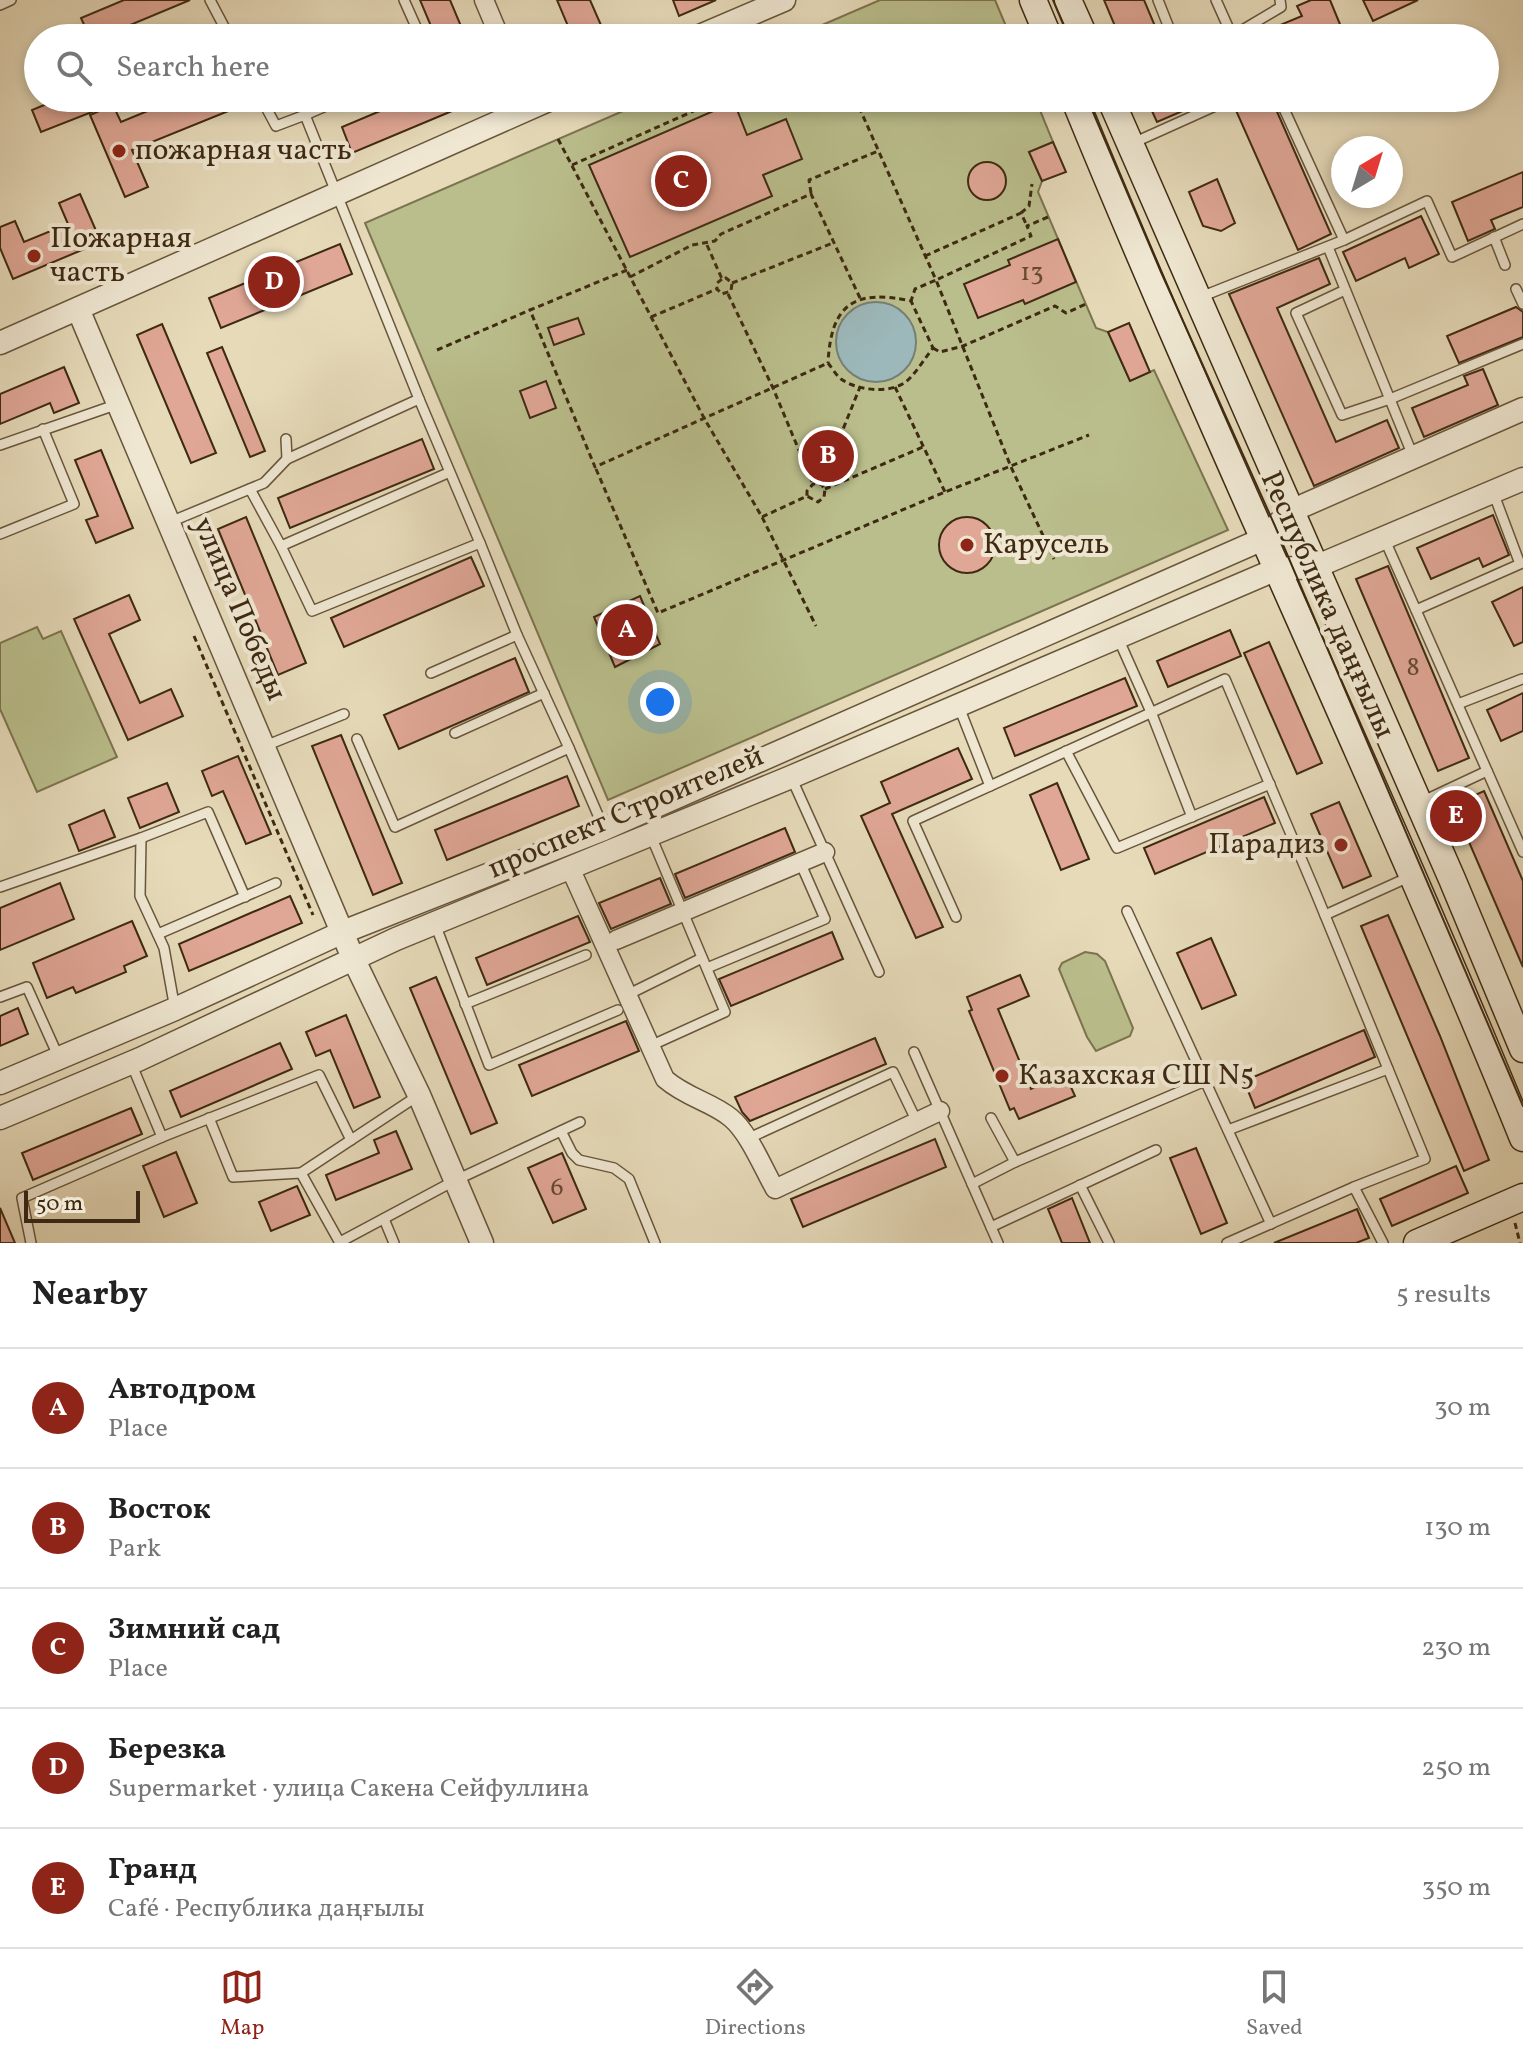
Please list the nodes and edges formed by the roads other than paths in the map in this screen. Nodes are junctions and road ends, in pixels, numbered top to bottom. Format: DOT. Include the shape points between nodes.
graph roads {
  1 [pos="11,0"];
  2 [pos="210,0"];
  3 [pos="404,0"];
  4 [pos="484,0"];
  5 [pos="784,0"];
  6 [pos="1033,0"];
  7 [pos="1068,0"];
  8 [pos="1158,0"];
  9 [pos="1216,0"];
  10 [pos="1280,0"];
  11 [pos="0,5"];
  12 [pos="223,24"];
  13 [pos="415,24"];
  14 [pos="494,24"];
  15 [pos="728,24"];
  16 [pos="1043,24"];
  17 [pos="1079,24"];
  18 [pos="1167,24"];
  19 [pos="1225,24"];
  20 [pos="1254,24"];
  21 [pos="268,112"];
  22 [pos="312,112"];
  23 [pos="509,112"];
  24 [pos="1080,112"];
  25 [pos="1116,112"];
  26 [pos="1202,112"];
  27 [pos="1285,112"];
  28 [pos="305,115"];
  29 [pos="1130,145"];
  30 [pos="338,193"];
  31 [pos="1523,224"];
  32 [pos="1494,237"];
  33 [pos="1344,240"];
  34 [pos="1328,247"];
  35 [pos="1505,265"];
  36 [pos="1516,289"];
  37 [pos="1345,290"];
  38 [pos="1197,299"];
  39 [pos="1523,304"];
  40 [pos="78,309"];
  41 [pos="0,343"];
  42 [pos="1523,344"];
  43 [pos="419,399"];
  44 [pos="1390,399"];
  45 [pos="119,403"];
  46 [pos="1523,409"];
  47 [pos="43,429"];
  48 [pos="286,439"];
  49 [pos="0,445"];
  50 [pos="1413,456"];
  51 [pos="287,459"];
  52 [pos="450,472"];
  53 [pos="1523,479"];
  54 [pos="250,489"];
  55 [pos="1493,492"];
  56 [pos="1291,511"];
  57 [pos="170,522"];
  58 [pos="0,534"];
  59 [pos="1384,538"];
  60 [pos="1263,539"];
  61 [pos="480,543"];
  62 [pos="281,546"];
  63 [pos="1315,567"];
  64 [pos="1277,569"];
  65 [pos="1416,610"];
  66 [pos="517,635"];
  67 [pos="1118,638"];
  68 [pos="431,673"];
  69 [pos="1522,679"];
  70 [pos="544,693"];
  71 [pos="1458,704"];
  72 [pos="958,706"];
  73 [pos="1151,712"];
  74 [pos="344,714"];
  75 [pos="455,733"];
  76 [pos="357,739"];
  77 [pos="265,746"];
  78 [pos="569,748"];
  79 [pos="1066,751"];
  80 [pos="1487,771"];
  81 [pos="791,777"];
  82 [pos="1270,784"];
  83 [pos="990,786"];
  84 [pos="1419,803"];
  85 [pos="1192,817"];
  86 [pos="604,829"];
  87 [pos="651,836"];
  88 [pos="141,838"];
  89 [pos="1522,844"];
  90 [pos="825,852"];
  91 [pos="800,862"];
  92 [pos="571,870"];
  93 [pos="1413,876"];
  94 [pos="276,883"];
  95 [pos="0,887"];
  96 [pos="245,897"];
  97 [pos="1127,911"];
  98 [pos="683,912"];
  99 [pos="1325,915"];
  100 [pos="956,917"];
  101 [pos="435,924"];
  102 [pos="343,932"];
  103 [pos="158,934"];
  104 [pos="616,940"];
  105 [pos="586,955"];
  106 [pos="353,958"];
  107 [pos="705,963"];
  108 [pos="879,972"];
  109 [pos="629,994"];
  110 [pos="0,997"];
  111 [pos="465,1004"];
  112 [pos="175,1009"];
  113 [pos="618,1010"];
  114 [pos="650,1046"];
  115 [pos="1523,1049"];
  116 [pos="914,1052"];
  117 [pos="59,1058"];
  118 [pos="131,1063"];
  119 [pos="1388,1069"];
  120 [pos="1205,1081"];
  121 [pos="0,1083"];
  122 [pos="419,1095"];
  123 [pos="940,1111"];
  124 [pos="0,1118"];
  125 [pos="209,1118"];
  126 [pos="991,1118"];
  127 [pos="580,1122"];
  128 [pos="917,1122"];
  129 [pos="1228,1130"];
  130 [pos="561,1131"];
  131 [pos="162,1137"];
  132 [pos="1523,1138"];
  133 [pos="747,1139"];
  134 [pos="351,1140"];
  135 [pos="1156,1150"];
  136 [pos="1015,1162"];
  137 [pos="301,1173"];
  138 [pos="454,1181"];
  139 [pos="972,1184"];
  140 [pos="1080,1185"];
  141 [pos="1354,1187"];
  142 [pos="1518,1206"];
  143 [pos="384,1219"];
  144 [pos="1271,1224"];
  145 [pos="991,1227"];
  146 [pos="340,1242"];
  147 [pos="31,1243"];
  148 [pos="394,1243"];
  149 [pos="482,1243"];
  150 [pos="655,1243"];
  151 [pos="998,1243"];
  152 [pos="1109,1243"];
  153 [pos="1227,1243"];
  154 [pos="1383,1243"];
  155 [pos="1417,1243"];
  1 -- 11 [label="lane"];
  2 -- 12 [label="lane"];
  3 -- 13 [label="lane"];
  4 -- 14 [label="street"];
  5 -- 15 [label="street"];
  6 -- 16 [label="main road"];
  7 -- 17 [label="main road"];
  8 -- 18 [label="lane"];
  9 -- 19 [label="lane"];
  10 -- 20 [label="lane" via="1281,7"];
  21 -- 28 [label="lane" via="276,126"];
  22 -- 28 [label="lane"];
  23 -- 30 [label="street"];
  24 -- 60 [label="main road, Республика даңғылы"];
  25 -- 29 [label="main road, Республика даңғылы"];
  26 -- 29 [label="lane"];
  27 -- 33 [label="lane"];
  28 -- 30 [label="lane"];
  29 -- 38 [label="main road, Республика даңғылы"];
  30 -- 40 [label="street"];
  30 -- 43 [label="lane"];
  31 -- 32 [label="lane"];
  32 -- 33 [label="lane" via="1452,257 1427,201"];
  32 -- 35 [label="lane"];
  33 -- 34 [label="lane"];
  34 -- 37 [label="lane"];
  34 -- 38 [label="lane"];
  36 -- 39 [label="lane"];
  37 -- 44 [label="lane"];
  37 -- 44 [label="lane" via="1296,313 1342,415"];
  38 -- 56 [label="main road, Республика даңғылы"];
  40 -- 41 [label="street"];
  40 -- 45 [label="street, улица Победы"];
  42 -- 44 [label="lane"];
  43 -- 51 [label="lane"];
  43 -- 52 [label="lane"];
  44 -- 50 [label="lane"];
  45 -- 47 [label="lane"];
  45 -- 57 [label="street, улица Победы"];
  46 -- 50 [label="street"];
  47 -- 49 [label="lane"];
  47 -- 58 [label="lane" via="74,504"];
  48 -- 51 [label="lane"];
  50 -- 56 [label="street"];
  51 -- 54 [label="lane" via="264,483"];
  52 -- 61 [label="lane"];
  52 -- 62 [label="lane"];
  53 -- 55 [label="street"];
  54 -- 57 [label="lane"];
  54 -- 62 [label="lane"];
  55 -- 59 [label="street"];
  55 -- 65 [label="lane" via="1520,564"];
  56 -- 60 [label="street"];
  56 -- 63 [label="main road, Республика даңғылы"];
  57 -- 77 [label="street, улица Победы"];
  59 -- 63 [label="street"];
  59 -- 65 [label="lane"];
  60 -- 64 [label="main road, Республика даңғылы"];
  60 -- 86 [label="street, проспект Строителей"];
  61 -- 62 [label="lane" via="312,611"];
  61 -- 66 [label="lane"];
  63 -- 64 [label="street"];
  63 -- 84 [label="main road, Республика даңғылы"];
  64 -- 67 [label="street, проспект Строителей"];
  64 -- 93 [label="main road, Республика даңғылы"];
  65 -- 71 [label="lane"];
  66 -- 68 [label="lane"];
  66 -- 70 [label="lane"];
  67 -- 72 [label="street, проспект Строителей"];
  67 -- 73 [label="lane"];
  69 -- 71 [label="lane"];
  70 -- 75 [label="lane"];
  70 -- 78 [label="lane"];
  71 -- 80 [label="lane"];
  72 -- 81 [label="street, проспект Строителей"];
  72 -- 83 [label="lane"];
  73 -- 79 [label="lane"];
  73 -- 82 [label="lane" via="1225,679"];
  73 -- 85 [label="lane"];
  74 -- 77 [label="lane"];
  76 -- 78 [label="lane" via="395,827"];
  77 -- 102 [label="street, улица Победы"];
  78 -- 86 [label="lane"];
  79 -- 83 [label="lane"];
  79 -- 85 [label="lane" via="1117,848"];
  80 -- 84 [label="lane"];
  80 -- 89 [label="lane"];
  81 -- 87 [label="street, проспект Строителей"];
  81 -- 90 [label="lane"];
  82 -- 85 [label="lane"];
  82 -- 99 [label="lane"];
  83 -- 100 [label="lane" via="913,821"];
  84 -- 115 [label="main road, Республика даңғылы"];
  86 -- 102 [label="street, проспект Строителей"];
  87 -- 92 [label="street, проспект Строителей"];
  87 -- 98 [label="lane"];
  88 -- 95 [label="lane"];
  88 -- 96 [label="lane" via="208,812"];
  88 -- 103 [label="lane" via="140,896"];
  90 -- 91 [label="street"];
  90 -- 108 [label="lane"];
  91 -- 98 [label="street"];
  91 -- 107 [label="lane" via="825,919"];
  92 -- 101 [label="street, проспект Строителей"];
  92 -- 109 [label="street"];
  93 -- 99 [label="lane"];
  93 -- 132 [label="main road, Республика даңғылы"];
  94 -- 96 [label="lane"];
  96 -- 103 [label="lane"];
  97 -- 120 [label="lane"];
  98 -- 104 [label="street"];
  98 -- 107 [label="lane"];
  99 -- 119 [label="lane"];
  101 -- 106 [label="street, проспект Строителей"];
  101 -- 111 [label="lane"];
  102 -- 106 [label="street, улица Победы"];
  102 -- 112 [label="street, проспект Строителей"];
  103 -- 112 [label="lane"];
  105 -- 111 [label="lane"];
  106 -- 118 [label="street, проспект Строителей"];
  106 -- 122 [label="street"];
  107 -- 109 [label="lane"];
  107 -- 114 [label="lane" via="725,1012"];
  109 -- 114 [label="street"];
  110 -- 117 [label="lane" via="27,987"];
  111 -- 113 [label="lane" via="489,1065"];
  112 -- 117 [label="street, проспект Строителей"];
  114 -- 133 [label="street" via="665,1079 729,1116"];
  116 -- 123 [label="lane"];
  117 -- 121 [label="street, проспект Строителей"];
  118 -- 124 [label="street, проспект Строителей"];
  118 -- 131 [label="lane"];
  119 -- 129 [label="lane"];
  119 -- 141 [label="lane" via="1425,1159"];
  120 -- 129 [label="lane"];
  120 -- 136 [label="lane"];
  122 -- 134 [label="lane"];
  122 -- 138 [label="street"];
  123 -- 128 [label="street"];
  123 -- 139 [label="lane"];
  125 -- 131 [label="lane"];
  125 -- 134 [label="lane" via="319,1075"];
  125 -- 137 [label="lane" via="233,1177"];
  126 -- 136 [label="lane"];
  127 -- 130 [label="lane"];
  128 -- 133 [label="street" via="775,1189"];
  128 -- 133 [label="lane" via="893,1072"];
  129 -- 144 [label="lane"];
  130 -- 138 [label="lane"];
  130 -- 150 [label="lane" via="579,1160 614,1168 629,1179"];
  131 -- 147 [label="lane" via="22,1198"];
  134 -- 137 [label="lane"];
  135 -- 140 [label="lane"];
  136 -- 139 [label="lane"];
  137 -- 146 [label="lane"];
  138 -- 143 [label="lane"];
  138 -- 149 [label="street"];
  139 -- 145 [label="lane"];
  140 -- 145 [label="lane"];
  140 -- 152 [label="lane"];
  141 -- 144 [label="lane"];
  141 -- 154 [label="lane"];
  142 -- 155 [label="main road"];
  143 -- 146 [label="lane"];
  143 -- 148 [label="lane"];
  144 -- 153 [label="lane"];
  145 -- 151 [label="lane"];
}
